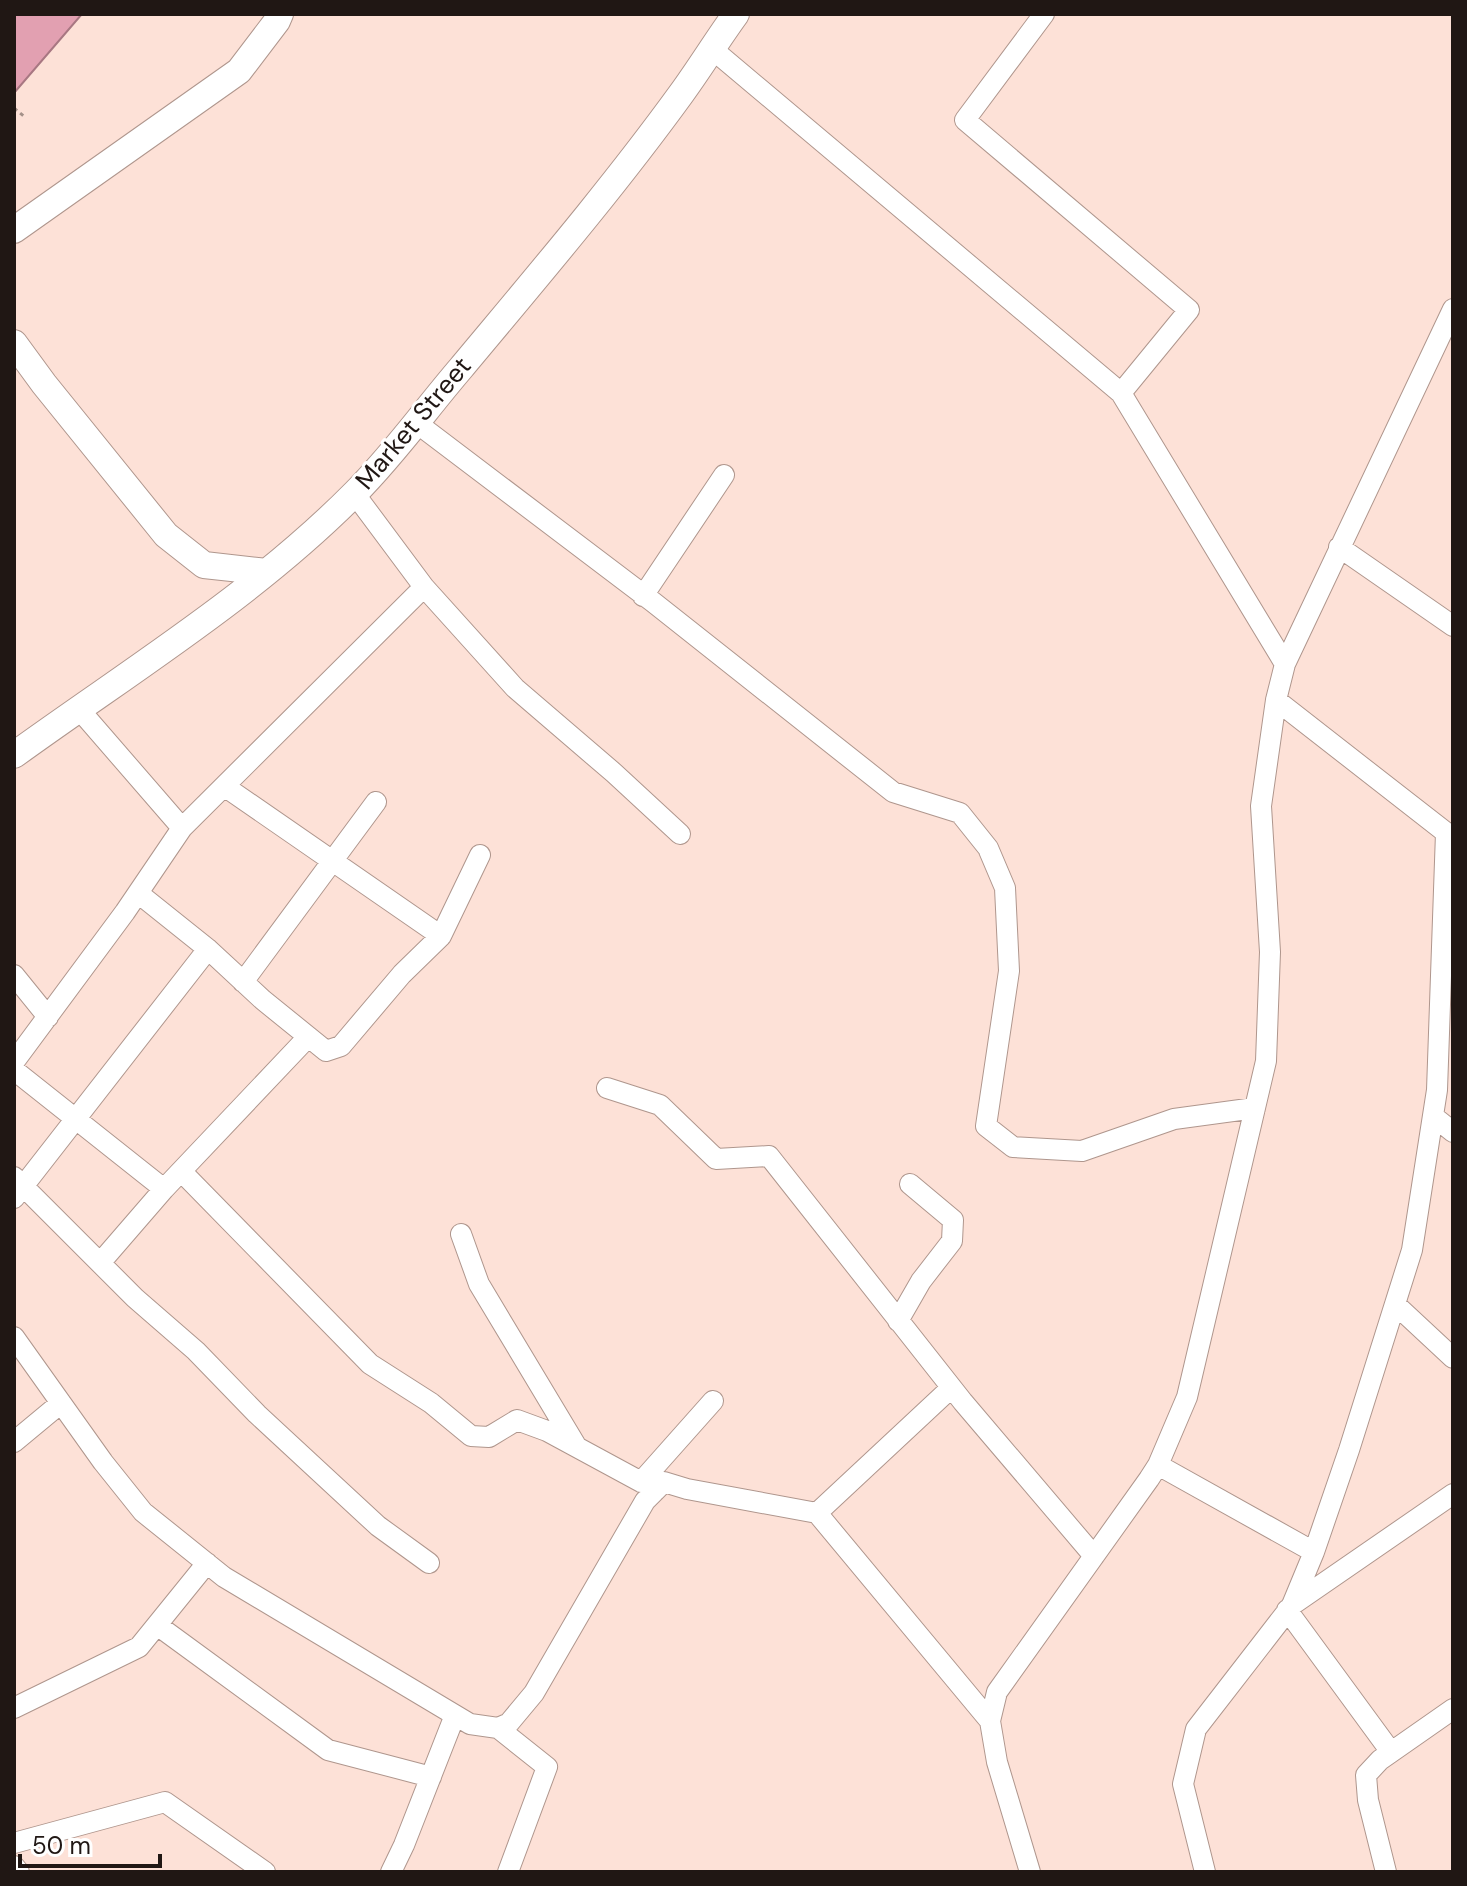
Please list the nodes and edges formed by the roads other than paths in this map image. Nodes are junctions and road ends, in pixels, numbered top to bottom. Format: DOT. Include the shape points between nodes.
graph roads {
  1 [pos="280,14"];
  2 [pos="736,14"];
  3 [pos="1044,14"];
  4 [pos="711,48"];
  5 [pos="14,230"];
  6 [pos="1453,309"];
  7 [pos="14,343"];
  8 [pos="1121,393"];
  9 [pos="418,424"];
  10 [pos="724,475"];
  11 [pos="354,493"];
  12 [pos="1339,547"];
  13 [pos="267,572"];
  14 [pos="424,587"];
  15 [pos="643,596"];
  16 [pos="1453,626"];
  17 [pos="1285,664"];
  18 [pos="1276,700"];
  19 [pos="78,708"];
  20 [pos="14,755"];
  21 [pos="224,786"];
  22 [pos="376,802"];
  23 [pos="182,828"];
  24 [pos="680,834"];
  25 [pos="1450,836"];
  26 [pos="480,855"];
  27 [pos="333,861"];
  28 [pos="138,893"];
  29 [pos="441,936"];
  30 [pos="208,949"];
  31 [pos="14,975"];
  32 [pos="243,982"];
  33 [pos="48,1017"];
  34 [pos="308,1037"];
  35 [pos="14,1062"];
  36 [pos="14,1070"];
  37 [pos="1453,1073"];
  38 [pos="607,1088"];
  39 [pos="1437,1090"];
  40 [pos="1255,1108"];
  41 [pos="1433,1116"];
  42 [pos="76,1119"];
  43 [pos="1453,1132"];
  44 [pos="181,1171"];
  45 [pos="910,1184"];
  46 [pos="17,1187"];
  47 [pos="164,1189"];
  48 [pos="461,1234"];
  49 [pos="100,1263"];
  50 [pos="1395,1304"];
  51 [pos="898,1321"];
  52 [pos="14,1337"];
  53 [pos="1453,1358"];
  54 [pos="951,1388"];
  55 [pos="713,1401"];
  56 [pos="61,1403"];
  57 [pos="14,1442"];
  58 [pos="577,1447"];
  59 [pos="1158,1465"];
  60 [pos="649,1486"];
  61 [pos="1453,1494"];
  62 [pos="817,1513"];
  63 [pos="1314,1552"];
  64 [pos="1094,1556"];
  65 [pos="207,1563"];
  66 [pos="429,1563"];
  67 [pos="1290,1607"];
  68 [pos="157,1625"];
  69 [pos="14,1708"];
  70 [pos="1453,1709"];
  71 [pos="455,1715"];
  72 [pos="990,1721"];
  73 [pos="498,1728"];
  74 [pos="1391,1752"];
  75 [pos="431,1777"];
  76 [pos="14,1843"];
  77 [pos="14,1866"];
  78 [pos="19,1872"];
  79 [pos="265,1872"];
  80 [pos="391,1872"];
  81 [pos="508,1872"];
  82 [pos="1030,1872"];
  83 [pos="1205,1872"];
  84 [pos="1386,1872"];
  1 -- 5 [label="street" via="239,71"];
  2 -- 4 [label="street, Market Street"];
  3 -- 8 [label="street" via="965,120 1189,310"];
  4 -- 8 [label="street"];
  4 -- 9 [label="street, Market Street" via="579,227"];
  6 -- 12 [label="street"];
  7 -- 13 [label="street" via="166,535 204,565"];
  8 -- 17 [label="street"];
  9 -- 11 [label="street, Market Street"];
  9 -- 15 [label="street"];
  10 -- 15 [label="street"];
  11 -- 13 [label="street, Market Street"];
  11 -- 14 [label="street"];
  12 -- 16 [label="street"];
  12 -- 17 [label="street"];
  13 -- 19 [label="street, Market Street"];
  14 -- 21 [label="street"];
  14 -- 24 [label="street" via="515,688"];
  15 -- 40 [label="street" via="893,792 960,813 988,848 1005,888 1009,971 986,1126 1013,1147 1082,1151 1174,1119"];
  17 -- 18 [label="street"];
  18 -- 25 [label="street"];
  18 -- 40 [label="street" via="1261,806 1270,952 1266,1061"];
  19 -- 20 [label="street, Market Street"];
  19 -- 23 [label="street"];
  21 -- 23 [label="street"];
  21 -- 27 [label="street"];
  22 -- 27 [label="street"];
  23 -- 28 [label="street"];
  25 -- 39 [label="street"];
  26 -- 29 [label="street"];
  27 -- 29 [label="street"];
  27 -- 32 [label="street"];
  28 -- 30 [label="street"];
  28 -- 33 [label="street"];
  29 -- 34 [label="street" via="341,1046 326,1051"];
  30 -- 32 [label="street"];
  30 -- 42 [label="street"];
  31 -- 33 [label="street"];
  32 -- 34 [label="street"];
  33 -- 35 [label="street"];
  34 -- 44 [label="street"];
  36 -- 42 [label="street"];
  37 -- 39 [label="street"];
  38 -- 51 [label="street" via="660,1105 716,1159 769,1156"];
  39 -- 41 [label="street"];
  40 -- 59 [label="street" via="1187,1397"];
  41 -- 43 [label="street"];
  41 -- 50 [label="street" via="1412,1250"];
  42 -- 46 [label="street"];
  42 -- 47 [label="street"];
  44 -- 47 [label="street"];
  44 -- 58 [label="street" via="370,1364 471,1436 489,1437 517,1420"];
  45 -- 51 [label="street" via="953,1220 952,1241"];
  46 -- 49 [label="street"];
  47 -- 49 [label="street"];
  48 -- 58 [label="street" via="479,1284"];
  49 -- 66 [label="street" via="378,1526"];
  50 -- 53 [label="street"];
  50 -- 63 [label="street"];
  51 -- 54 [label="street"];
  52 -- 56 [label="street"];
  54 -- 62 [label="street"];
  54 -- 64 [label="street"];
  55 -- 60 [label="street"];
  56 -- 57 [label="street"];
  56 -- 65 [label="street" via="143,1512"];
  58 -- 60 [label="street"];
  59 -- 63 [label="street"];
  59 -- 64 [label="street"];
  60 -- 62 [label="street" via="664,1482"];
  60 -- 73 [label="street" via="534,1693 509,1723"];
  61 -- 67 [label="street"];
  62 -- 72 [label="street"];
  63 -- 67 [label="street"];
  64 -- 72 [label="street" via="997,1692"];
  65 -- 68 [label="street"];
  65 -- 71 [label="street"];
  67 -- 74 [label="street"];
  67 -- 83 [label="street" via="1196,1729 1183,1784"];
  68 -- 69 [label="street" via="139,1647"];
  68 -- 75 [label="street" via="328,1750"];
  70 -- 74 [label="street"];
  71 -- 73 [label="street" via="470,1724"];
  71 -- 75 [label="street"];
  72 -- 82 [label="street"];
  73 -- 81 [label="street" via="547,1767"];
  74 -- 84 [label="street" via="1366,1775"];
  75 -- 80 [label="street"];
  76 -- 79 [label="street" via="165,1802"];
  77 -- 78 [label="street"];
}
